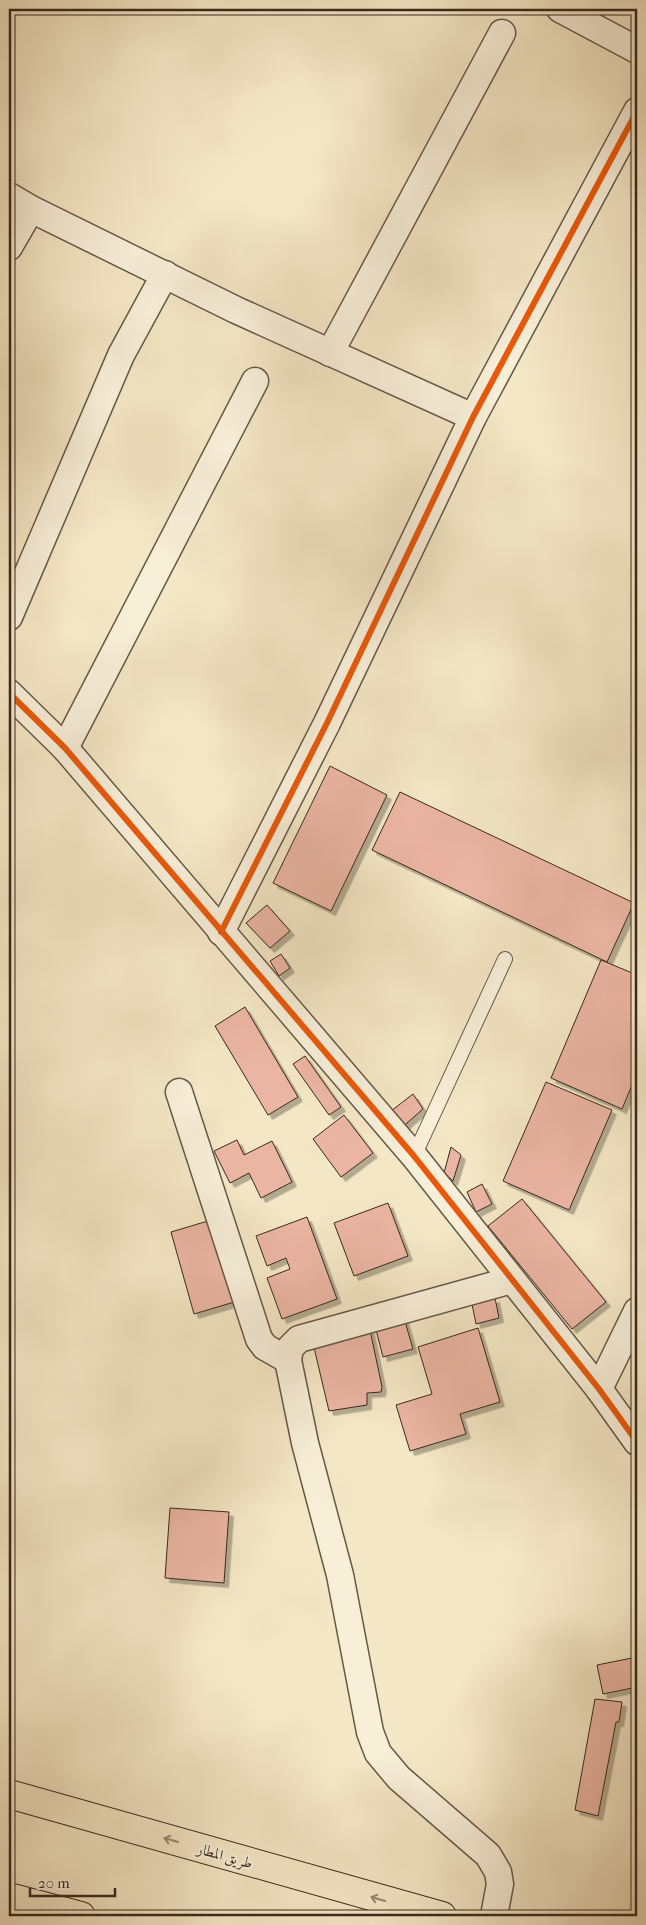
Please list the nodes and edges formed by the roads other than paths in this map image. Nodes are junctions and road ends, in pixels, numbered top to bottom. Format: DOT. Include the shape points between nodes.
graph roads {
  1 [pos="560,9"];
  2 [pos="502,33"];
  3 [pos="637,50"];
  4 [pos="637,111"];
  5 [pos="9,196"];
  6 [pos="31,209"];
  7 [pos="9,247"];
  8 [pos="165,274"];
  9 [pos="330,353"];
  10 [pos="255,381"];
  11 [pos="473,418"];
  12 [pos="9,617"];
  13 [pos="9,693"];
  14 [pos="65,748"];
  15 [pos="220,932"];
  16 [pos="505,959"];
  17 [pos="178,1092"];
  18 [pos="414,1156"];
  19 [pos="512,1280"];
  20 [pos="637,1311"];
  21 [pos="288,1360"];
  22 [pos="599,1390"];
  23 [pos="637,1442"];
  24 [pos="9,1794"];
  25 [pos="9,1897"];
  26 [pos="81,1916"];
  27 [pos="442,1916"];
  28 [pos="494,1916"];
  1 -- 3 [label="street"];
  2 -- 9 [label="street"];
  4 -- 11 [label="street"];
  5 -- 6 [label="street"];
  6 -- 7 [label="street"];
  6 -- 8 [label="street"];
  8 -- 9 [label="street"];
  8 -- 12 [label="street" via="121,355"];
  9 -- 11 [label="street"];
  10 -- 14 [label="street"];
  11 -- 15 [label="street" via="327,723"];
  13 -- 14 [label="street"];
  14 -- 15 [label="street"];
  15 -- 18 [label="street"];
  16 -- 18 [label="lane"];
  17 -- 21 [label="street" via="259,1339 264,1347"];
  18 -- 19 [label="street"];
  19 -- 21 [label="street" via="298,1339 290,1348"];
  19 -- 22 [label="street"];
  20 -- 22 [label="street"];
  21 -- 28 [label="street" via="305,1443 340,1575 372,1739 378,1753 399,1778 488,1855 498,1872 500,1884"];
  22 -- 23 [label="street"];
  27 -- 24 [label="highway, طريق المطار, one-way"];
  25 -- 26 [label="highway"];
}
